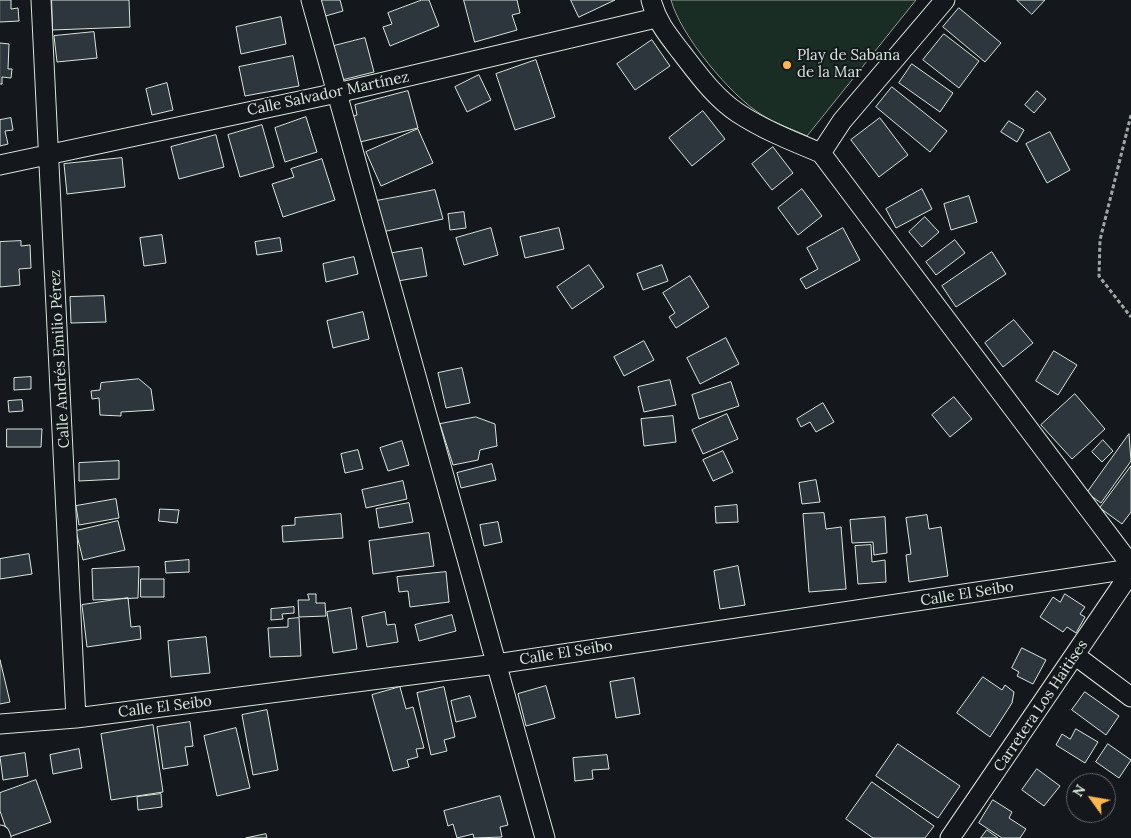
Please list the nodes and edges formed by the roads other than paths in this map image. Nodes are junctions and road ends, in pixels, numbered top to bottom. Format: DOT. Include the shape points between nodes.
graph roads {
  1 [pos="41,0"];
  2 [pos="310,0"];
  3 [pos="945,0"];
  4 [pos="653,9"];
  5 [pos="337,93"];
  6 [pos="50,153"];
  7 [pos="821,153"];
  8 [pos="0,165"];
  9 [pos="1131,565"];
  10 [pos="1131,571"];
  11 [pos="1076,656"];
  12 [pos="496,664"];
  13 [pos="1131,696"];
  14 [pos="76,718"];
  15 [pos="0,724"];
  16 [pos="545,838"];
  17 [pos="950,838"];
  1 -- 6 [label="street, Calle Andrés Emilio Pérez"];
  2 -- 5 [label="street"];
  3 -- 7 [label="street" via="842,121"];
  4 -- 5 [label="street, Calle Salvador Martínez"];
  4 -- 7 [label="street" via="703,81 737,112 766,130"];
  5 -- 6 [label="street, Calle Salvador Martínez"];
  5 -- 12 [label="street"];
  6 -- 8 [label="street, Calle Salvador Martínez"];
  6 -- 14 [label="street, Calle Andrés Emilio Pérez"];
  7 -- 9 [label="street"];
  10 -- 11 [label="street, Carretera Los Haitises"];
  10 -- 12 [label="street, Calle El Seibo"];
  11 -- 13 [label="street"];
  11 -- 17 [label="street, Carretera Los Haitises"];
  12 -- 14 [label="street, Calle El Seibo"];
  12 -- 16 [label="street"];
  14 -- 15 [label="street, Calle El Seibo"];
}
